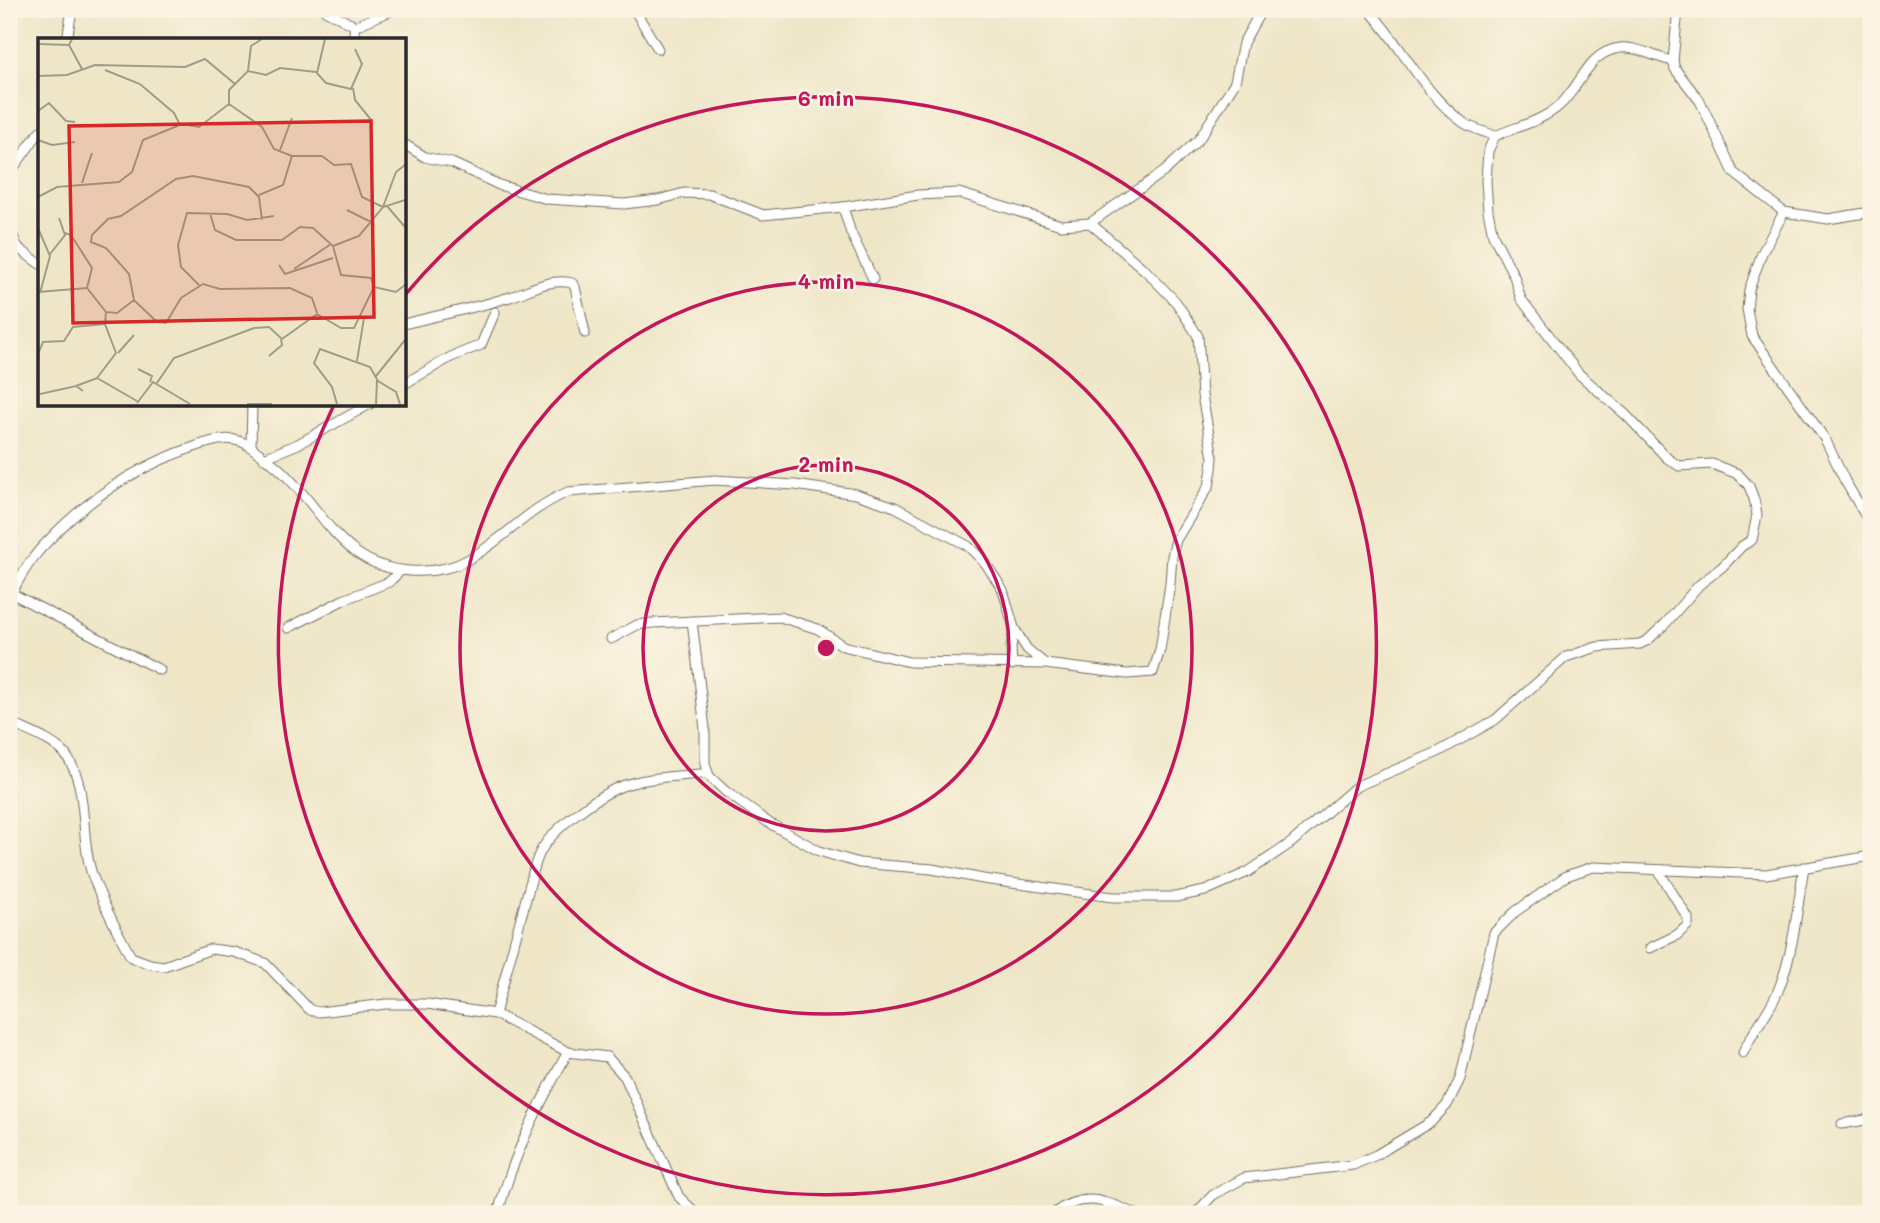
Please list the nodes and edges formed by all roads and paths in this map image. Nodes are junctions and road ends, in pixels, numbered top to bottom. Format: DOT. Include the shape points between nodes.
graph roads {
  1 [pos="323,9"];
  2 [pos="395,9"];
  3 [pos="634,9"];
  4 [pos="1262,9"];
  5 [pos="1368,9"];
  6 [pos="1678,9"];
  7 [pos="71,10"];
  8 [pos="355,26"];
  9 [pos="67,38"];
  10 [pos="353,38"];
  11 [pos="658,49"];
  12 [pos="1672,61"];
  13 [pos="38,134"];
  14 [pos="1495,136"];
  15 [pos="406,145"];
  16 [pos="9,174"];
  17 [pos="844,207"];
  18 [pos="1784,212"];
  19 [pos="1871,212"];
  20 [pos="1090,223"];
  21 [pos="9,227"];
  22 [pos="38,263"];
  23 [pos="873,279"];
  24 [pos="495,312"];
  25 [pos="406,323"];
  26 [pos="585,333"];
  27 [pos="406,383"];
  28 [pos="252,406"];
  29 [pos="366,406"];
  30 [pos="251,447"];
  31 [pos="264,458"];
  32 [pos="1871,525"];
  33 [pos="401,570"];
  34 [pos="10,595"];
  35 [pos="692,621"];
  36 [pos="288,628"];
  37 [pos="1014,628"];
  38 [pos="611,639"];
  39 [pos="1026,648"];
  40 [pos="1045,664"];
  41 [pos="1017,665"];
  42 [pos="160,670"];
  43 [pos="9,722"];
  44 [pos="708,773"];
  45 [pos="1871,856"];
  46 [pos="1804,867"];
  47 [pos="1658,870"];
  48 [pos="1650,948"];
  49 [pos="495,1014"];
  50 [pos="568,1052"];
  51 [pos="1743,1053"];
  52 [pos="1871,1119"];
  53 [pos="1842,1124"];
  54 [pos="498,1214"];
  55 [pos="697,1214"];
  56 [pos="1053,1214"];
  57 [pos="1135,1214"];
  58 [pos="1195,1214"];
  1 -- 8 [label="street"];
  2 -- 8 [label="street"];
  3 -- 11 [label="street"];
  4 -- 20 [label="street" via="1243,43 1236,82 1199,139 1165,171"];
  5 -- 14 [label="street" via="1440,102 1467,124"];
  6 -- 12 [label="street"];
  7 -- 9 [label="street"];
  8 -- 10 [label="street"];
  12 -- 14 [label="street" via="1632,48 1605,52 1559,106"];
  12 -- 18 [label="street" via="1700,101 1734,173"];
  13 -- 16 [label="street"];
  14 -- 44 [label="street" via="1488,151 1488,211 1493,235 1521,299 1579,374 1667,458 1679,466 1727,468 1749,486 1754,499 1757,515 1752,540 1699,584 1648,640 1566,657 1495,720 1438,752 1357,786 1291,843 1248,872 1214,888 1176,897 1113,897 846,860 819,851 769,823 734,799"];
  15 -- 17 [label="street" via="425,157 547,199 624,204 684,192 709,194 763,215"];
  17 -- 20 [label="street" via="959,193 1061,225"];
  17 -- 23 [label="street"];
  18 -- 19 [label="street" via="1828,219"];
  18 -- 32 [label="street" via="1749,290 1746,309 1752,336 1825,439"];
  20 -- 40 [label="street" via="1176,302 1198,336 1212,469 1209,486 1176,540 1153,672 1126,674"];
  21 -- 22 [label="street" via="18,248"];
  24 -- 27 [label="street" via="481,345"];
  25 -- 26 [label="street" via="565,281 575,287"];
  28 -- 30 [label="street"];
  29 -- 31 [label="street"];
  30 -- 31 [label="street"];
  30 -- 34 [label="street" via="227,438 166,456 131,474 45,544"];
  31 -- 33 [label="street" via="357,556"];
  33 -- 36 [label="street" via="382,586"];
  33 -- 37 [label="street" via="452,568 488,547 548,500 568,492 715,480 794,485 856,494 895,507 968,546 1003,590"];
  34 -- 42 [label="street"];
  35 -- 38 [label="street" via="637,625"];
  35 -- 41 [label="street" via="780,617 818,629 843,646 888,658"];
  35 -- 44 [label="street"];
  37 -- 39 [label="street"];
  37 -- 41 [label="street" via="1011,648"];
  39 -- 40 [label="street"];
  39 -- 41 [label="street"];
  40 -- 41 [label="street"];
  43 -- 49 [label="street" via="63,752 74,768 92,873 131,957 164,966 211,949 234,952 265,963 304,1006 319,1012 427,1004"];
  44 -- 49 [label="street" via="622,786 599,798 553,835 534,869"];
  45 -- 46 [label="street"];
  46 -- 47 [label="street" via="1766,873"];
  46 -- 51 [label="street" via="1778,992"];
  47 -- 48 [label="street" via="1688,925"];
  47 -- 58 [label="street" via="1593,867 1573,872 1499,927 1490,947 1460,1079 1447,1105 1431,1122 1353,1165 1244,1178 1213,1195"];
  49 -- 50 [label="street"];
  50 -- 54 [label="street" via="527,1131"];
  50 -- 55 [label="street" via="607,1057 617,1065 679,1197"];
  52 -- 53 [label="street"];
  56 -- 57 [label="street" via="1070,1203 1090,1200 1109,1202"];
}
